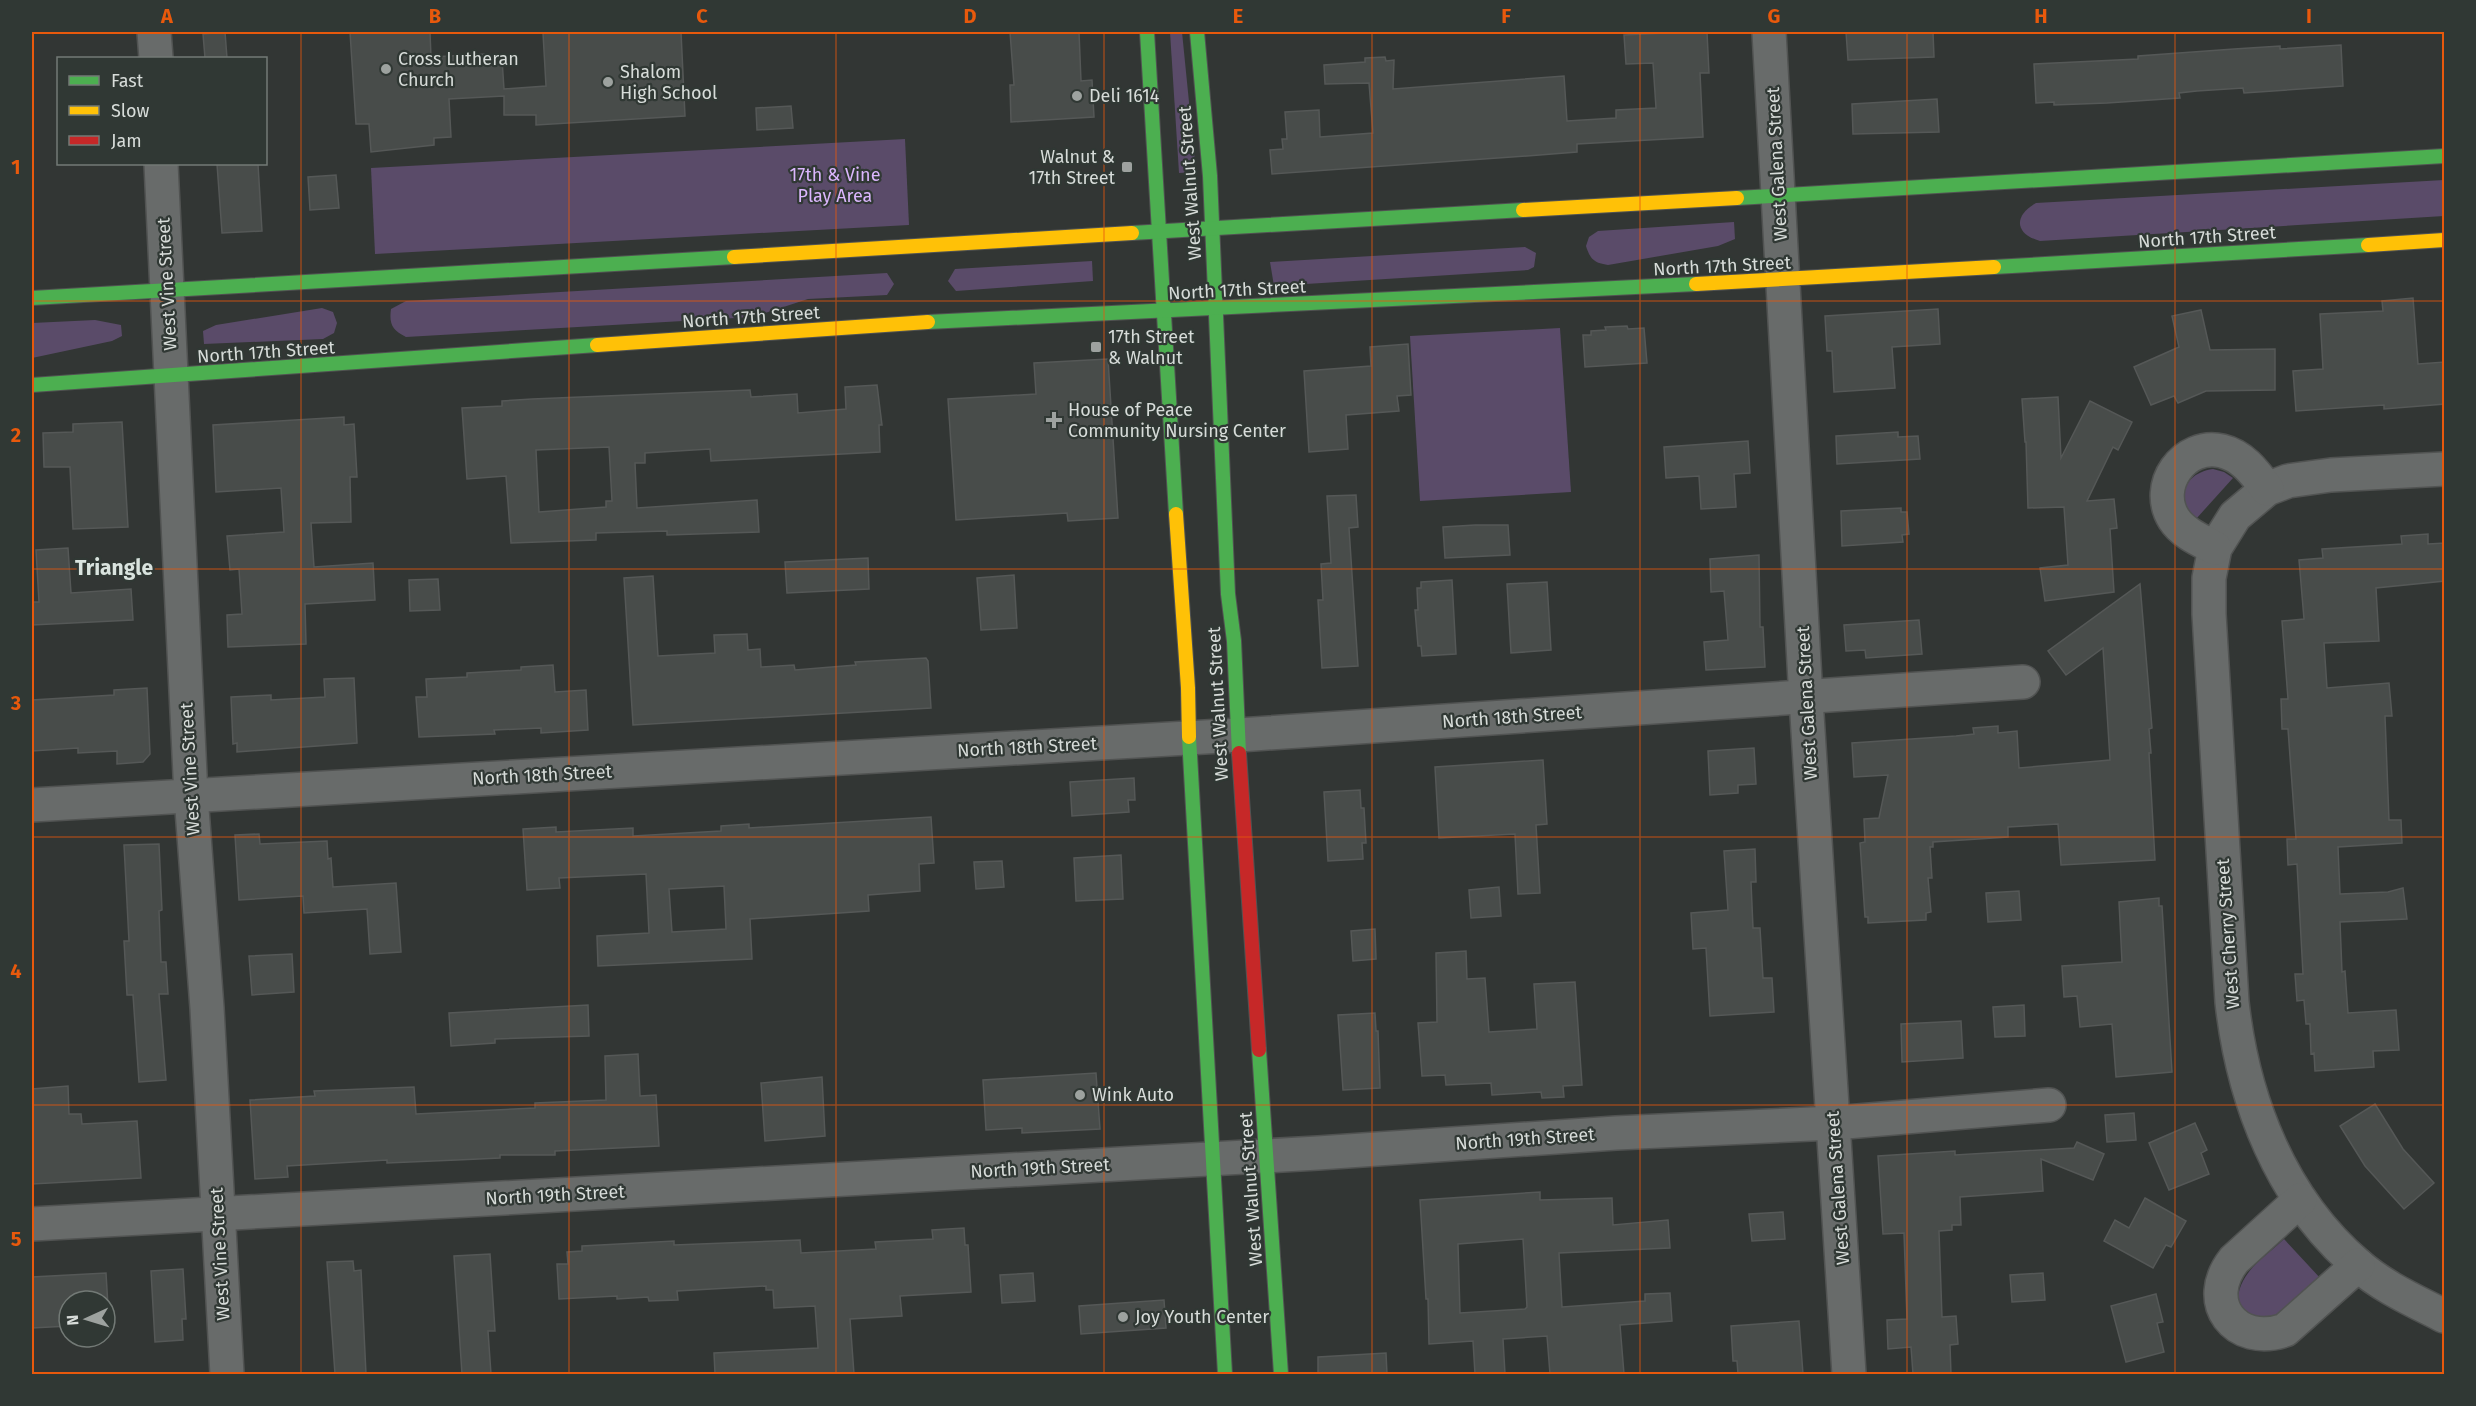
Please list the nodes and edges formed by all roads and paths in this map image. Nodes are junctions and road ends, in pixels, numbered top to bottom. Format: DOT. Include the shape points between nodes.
graph roads {
  1 [pos="154,32"];
  2 [pos="1147,32"];
  3 [pos="1197,32"];
  4 [pos="1769,32"];
  5 [pos="156,57"];
  6 [pos="2445,156"];
  7 [pos="161,165"];
  8 [pos="1779,196"];
  9 [pos="1212,228"];
  10 [pos="1158,231"];
  11 [pos="2445,240"];
  12 [pos="1783,280"];
  13 [pos="167,290"];
  14 [pos="32,298"];
  15 [pos="1215,309"];
  16 [pos="1163,312"];
  17 [pos="171,377"];
  18 [pos="32,385"];
  19 [pos="2445,469"];
  20 [pos="2267,489"];
  21 [pos="2215,548"];
  22 [pos="2023,682"];
  23 [pos="1806,699"];
  24 [pos="1239,735"];
  25 [pos="1190,737"];
  26 [pos="191,796"];
  27 [pos="32,805"];
  28 [pos="2049,1105"];
  29 [pos="1834,1123"];
  30 [pos="1266,1155"];
  31 [pos="1213,1158"];
  32 [pos="2300,1200"];
  33 [pos="218,1214"];
  34 [pos="32,1224"];
  35 [pos="2358,1265"];
  36 [pos="2445,1316"];
  37 [pos="227,1374"];
  38 [pos="1225,1374"];
  39 [pos="1281,1374"];
  40 [pos="1849,1374"];
  1 -- 5 [label="street"];
  2 -- 10 [label="main road, West Walnut Street"];
  3 -- 9 [label="main road, West Walnut Street"];
  4 -- 8 [label="street, West Galena Street"];
  6 -- 8 [label="main road"];
  7 -- 13 [label="street, West Vine Street"];
  8 -- 9 [label="main road"];
  8 -- 12 [label="street, West Galena Street"];
  9 -- 10 [label="main road"];
  9 -- 15 [label="main road, West Walnut Street"];
  10 -- 13 [label="main road"];
  10 -- 16 [label="main road, West Walnut Street"];
  11 -- 12 [label="main road, North 17th Street"];
  12 -- 15 [label="main road, North 17th Street"];
  12 -- 23 [label="street, West Galena Street"];
  13 -- 14 [label="main road"];
  13 -- 17 [label="street, West Vine Street"];
  15 -- 16 [label="main road, North 17th Street"];
  15 -- 24 [label="main road, West Walnut Street" via="1227,594"];
  16 -- 17 [label="main road, North 17th Street" via="927,322"];
  16 -- 25 [label="main road, West Walnut Street"];
  17 -- 18 [label="main road, North 17th Street"];
  17 -- 26 [label="street, West Vine Street"];
  19 -- 20 [label="street" via="2331,475 2288,481"];
  20 -- 21 [label="street, West Cherry Street" via="2235,516"];
  20 -- 21 [label="street" via="2252,469 2222,450 2198,452 2179,464 2168,485 2169,509 2182,528"];
  21 -- 32 [label="street, West Cherry Street" via="2209,578 2209,614 2236,1043 2267,1140"];
  22 -- 23 [label="street, North 18th Street"];
  23 -- 24 [label="street, North 18th Street"];
  23 -- 29 [label="street, West Galena Street"];
  24 -- 25 [label="street, North 18th Street"];
  24 -- 30 [label="main road, West Walnut Street"];
  25 -- 26 [label="street, North 18th Street"];
  25 -- 31 [label="main road, West Walnut Street"];
  26 -- 27 [label="street, North 18th Street"];
  26 -- 33 [label="street, West Vine Street"];
  28 -- 29 [label="street, North 19th Street"];
  29 -- 30 [label="street, North 19th Street"];
  29 -- 40 [label="street, West Galena Street"];
  30 -- 31 [label="street, North 19th Street"];
  30 -- 39 [label="main road, West Walnut Street"];
  31 -- 33 [label="street, North 19th Street"];
  31 -- 38 [label="main road, West Walnut Street"];
  32 -- 35 [label="street, West Cherry Street" via="2318,1225"];
  32 -- 35 [label="street" via="2225,1271 2221,1298 2233,1323 2257,1335 2285,1330"];
  33 -- 34 [label="street, North 19th Street"];
  33 -- 37 [label="street, West Vine Street"];
  35 -- 36 [label="street, West Cherry Street" via="2391,1288"];
}
